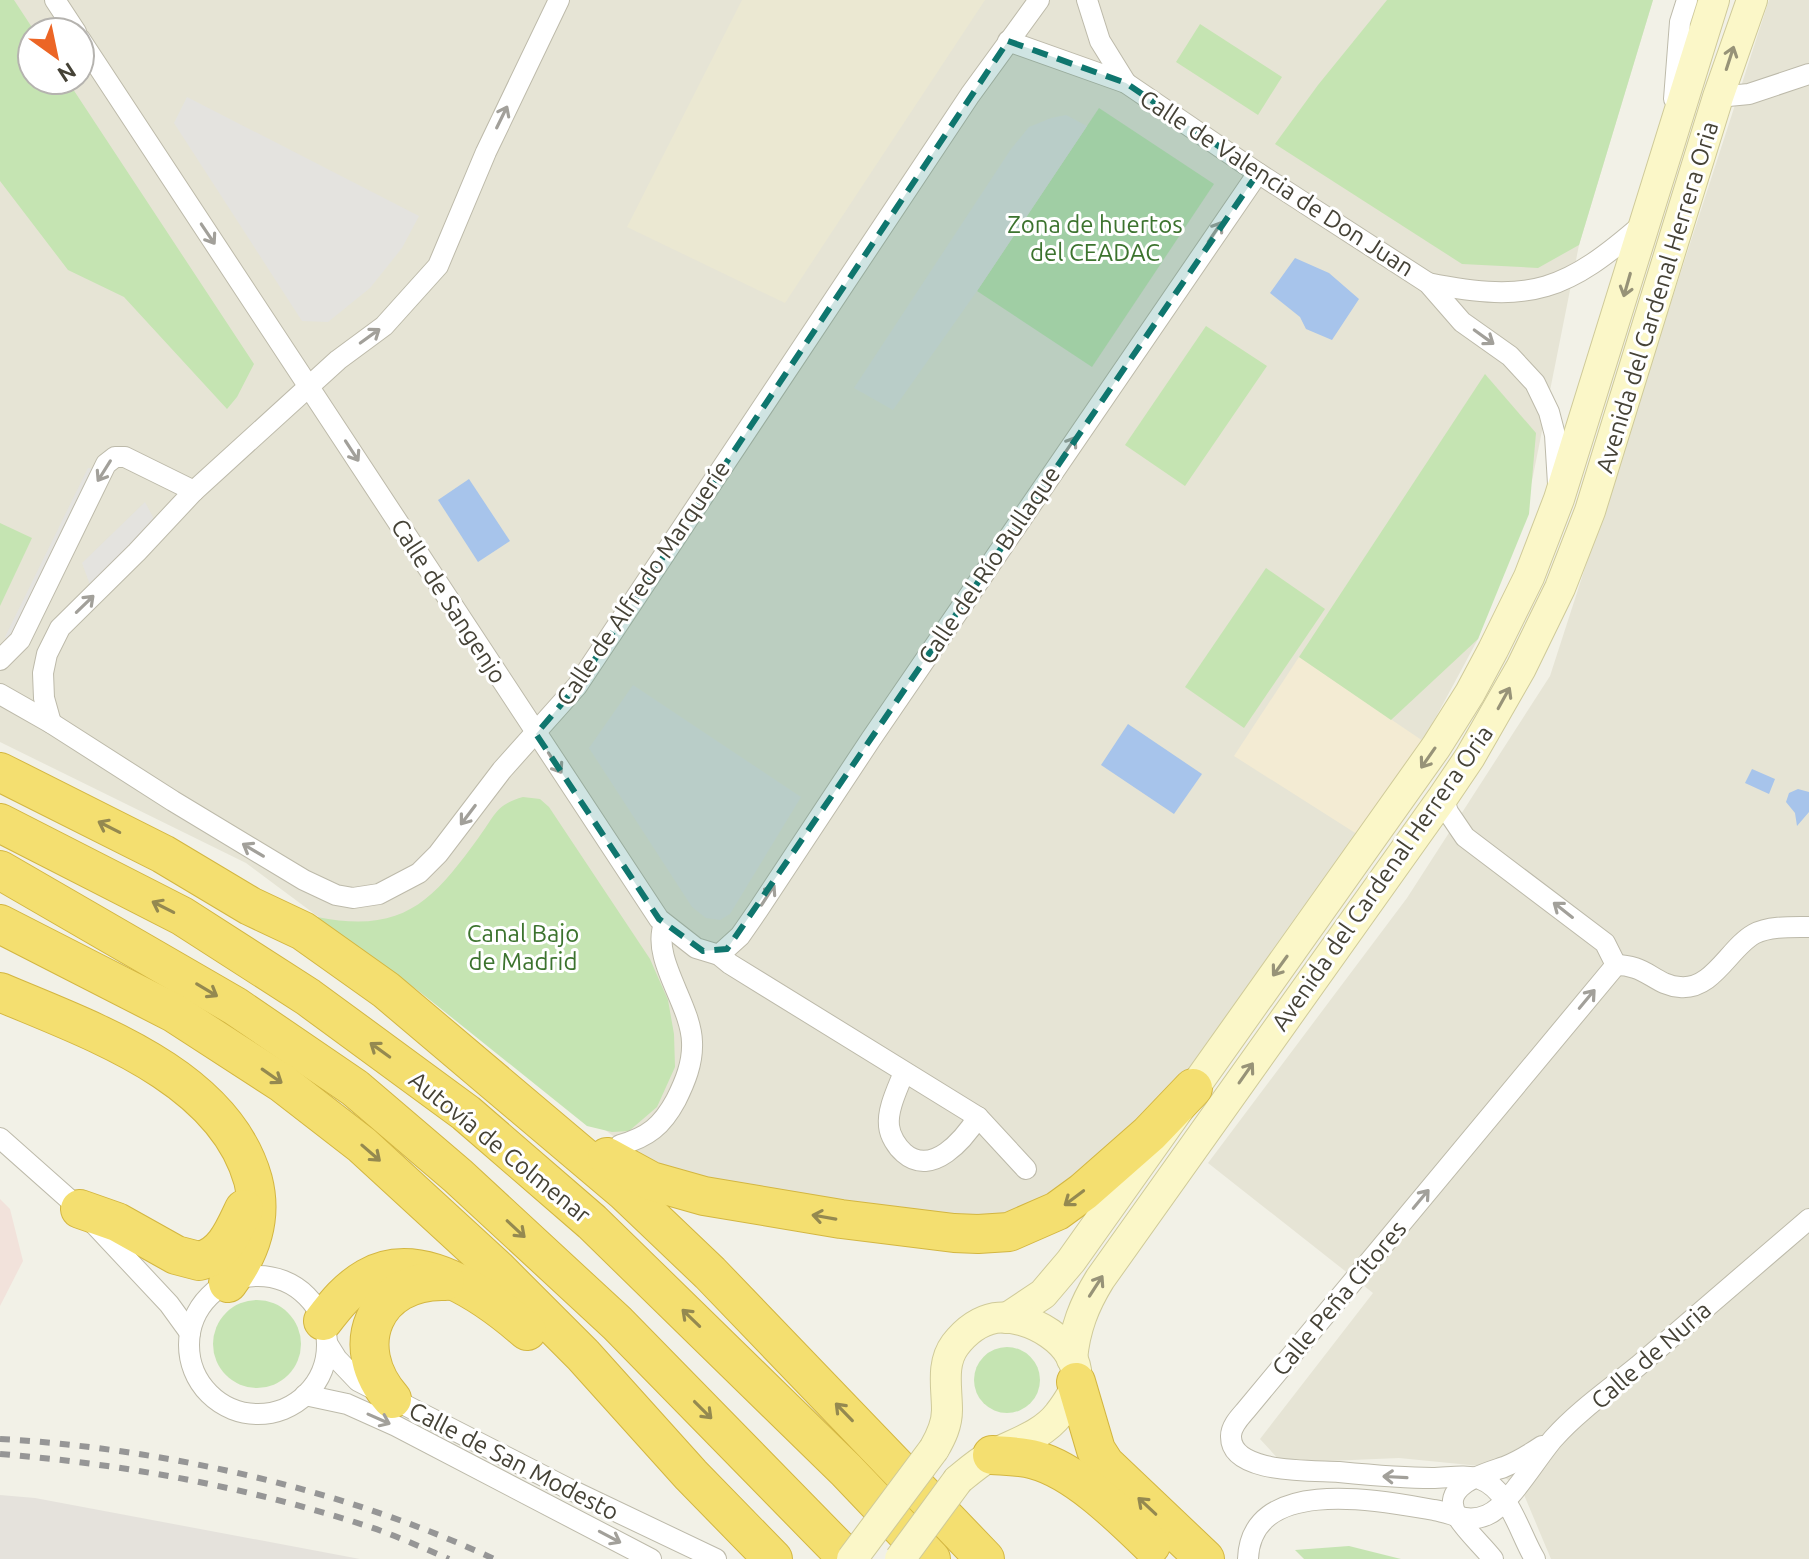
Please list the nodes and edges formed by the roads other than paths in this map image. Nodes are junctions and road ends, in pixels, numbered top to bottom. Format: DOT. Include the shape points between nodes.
graph roads {
  1 [pos="559,0"];
  2 [pos="1087,0"];
  3 [pos="1687,0"];
  4 [pos="1714,0"];
  5 [pos="1752,0"];
  6 [pos="1037,1"];
  7 [pos="1008,41"];
  8 [pos="96,63"];
  9 [pos="1809,74"];
  10 [pos="1126,83"];
  11 [pos="1718,97"];
  12 [pos="1672,130"];
  13 [pos="1258,173"];
  14 [pos="1645,222"];
  15 [pos="1428,283"];
  16 [pos="310,386"];
  17 [pos="194,491"];
  18 [pos="1559,499"];
  19 [pos="31,619"];
  20 [pos="60,628"];
  21 [pos="0,660"];
  22 [pos="0,694"];
  23 [pos="51,723"];
  24 [pos="536,734"];
  25 [pos="0,772"];
  26 [pos="1443,797"];
  27 [pos="0,823"];
  28 [pos="0,870"];
  29 [pos="0,889"];
  30 [pos="250,906"];
  31 [pos="92,922"];
  32 [pos="0,924"];
  33 [pos="664,924"];
  34 [pos="1809,927"];
  35 [pos="719,955"];
  36 [pos="1616,965"];
  37 [pos="386,990"];
  38 [pos="0,992"];
  39 [pos="904,1072"];
  40 [pos="1193,1088"];
  41 [pos="978,1117"];
  42 [pos="0,1138"];
  43 [pos="620,1145"];
  44 [pos="1026,1169"];
  45 [pos="252,1175"];
  46 [pos="80,1209"];
  47 [pos="1809,1219"];
  48 [pos="456,1282"];
  49 [pos="225,1284"];
  50 [pos="1007,1318"];
  51 [pos="325,1332"];
  52 [pos="190,1333"];
  53 [pos="1074,1370"];
  54 [pos="305,1395"];
  55 [pos="392,1399"];
  56 [pos="1556,1436"];
  57 [pos="992,1455"];
  58 [pos="846,1470"];
  59 [pos="691,1475"];
  60 [pos="1473,1478"];
  61 [pos="1505,1502"];
  62 [pos="1458,1518"];
  63 [pos="651,1559"];
  64 [pos="716,1559"];
  65 [pos="773,1559"];
  66 [pos="850,1559"];
  67 [pos="900,1559"];
  68 [pos="931,1559"];
  69 [pos="985,1559"];
  70 [pos="1166,1559"];
  71 [pos="1205,1559"];
  72 [pos="1248,1559"];
  73 [pos="1493,1559"];
  74 [pos="1535,1559"];
  16 -- 1 [label="street, one-way" via="384,326 438,266"];
  2 -- 10 [label="street, Calle de Valencia de Don Juan" via="1100,41"];
  3 -- 12 [label="street, Avenida del Cardenal Herrera Oria" via="1680,22"];
  4 -- 12 [label="main road, Avenida del Cardenal Herrera Oria"];
  11 -- 5 [label="main road, Avenida del Cardenal Herrera Oria, one-way"];
  6 -- 7 [label="street, Calle de Alfredo Marqueríe"];
  7 -- 10 [label="street, Calle de Valencia de Don Juan"];
  7 -- 24 [label="street, Calle de Alfredo Marqueríe" via="577,686"];
  8 -- 16 [label="street, Calle de Sangenjo, one-way"];
  9 -- 11 [label="street" via="1749,94"];
  10 -- 13 [label="street, Calle de Valencia de Don Juan"];
  26 -- 11 [label="main road, Avenida del Cardenal Herrera Oria, one-way" via="1521,668 1577,546"];
  12 -- 14 [label="main road, Avenida del Cardenal Herrera Oria"];
  13 -- 15 [label="street, Calle de Valencia de Don Juan"];
  35 -- 13 [label="street, Calle del Río Bullaque, one-way" via="740,936"];
  14 -- 15 [label="street, Calle de Valencia de Don Juan" via="1590,267 1560,282 1505,293"];
  14 -- 18 [label="main road, Avenida del Cardenal Herrera Oria, one-way"];
  15 -- 18 [label="street, Calle de Valencia de Don Juan, one-way" via="1462,322 1510,356 1535,383 1555,435"];
  16 -- 17 [label="street"];
  16 -- 24 [label="street, Calle de Sangenjo, one-way"];
  17 -- 19 [label="street, one-way" via="125,457 106,464"];
  20 -- 17 [label="street, one-way"];
  18 -- 40 [label="main road, Avenida del Cardenal Herrera Oria, one-way" via="1529,577 1470,693"];
  19 -- 20 [label="street" via="46,629"];
  19 -- 21 [label="street"];
  20 -- 23 [label="street" via="43,673"];
  22 -- 23 [label="street, Calle de Alfredo Marqueríe"];
  24 -- 23 [label="street, Calle de Alfredo Marqueríe, one-way" via="419,873 379,894 353,898 304,880"];
  24 -- 33 [label="street, Calle de Sangenjo, one-way"];
  30 -- 25 [label="highway, one-way" via="163,854"];
  36 -- 26 [label="street, one-way" via="1605,943 1465,837"];
  53 -- 26 [label="main road, Avenida del Cardenal Herrera Oria, one-way" via="1075,1333 1100,1279"];
  58 -- 27 [label="highway, Autovía de Colmenar, one-way" via="592,1222 466,1113 308,997 182,916"];
  28 -- 31 [label="highway, Autovía de Colmenar"];
  29 -- 31 [label="highway"];
  30 -- 37 [label="highway" via="303,931"];
  30 -- 58 [label="highway" via="389,1007 616,1204 765,1359 822,1429"];
  31 -- 66 [label="highway, Autovía de Colmenar, one-way" via="235,1006 366,1098 617,1323"];
  32 -- 59 [label="highway, one-way" via="174,1013 323,1113 497,1269"];
  33 -- 35 [label="street, Calle de Sangenjo" via="696,948"];
  33 -- 43 [label="street" via="663,956 688,1021 691,1061 685,1083 658,1128"];
  34 -- 36 [label="street" via="1755,933 1691,987 1658,982 1635,968"];
  35 -- 39 [label="street, Calle de Sangenjo"];
  60 -- 36 [label="street, Calle Peña Cítores, one-way" via="1288,1471 1243,1458 1231,1436 1246,1410"];
  40 -- 37 [label="highway, one-way" via="1115,1165 1032,1224 978,1234 841,1219 704,1196 637,1175 602,1153 445,1024"];
  69 -- 37 [label="highway, one-way" via="625,1192"];
  38 -- 45 [label="highway" via="112,1041 176,1079 233,1135"];
  39 -- 41 [label="street, Calle de Sangenjo"];
  39 -- 41 [label="street" via="889,1125 898,1148 910,1158 929,1160 947,1153"];
  40 -- 50 [label="main road, Avenida del Cardenal Herrera Oria" via="1061,1274 1043,1294"];
  41 -- 44 [label="street, Calle de Sangenjo"];
  42 -- 46 [label="street"];
  45 -- 46 [label="highway" via="227,1241 199,1261"];
  45 -- 49 [label="highway" via="258,1200 254,1236"];
  46 -- 49 [label="street" via="162,1264"];
  46 -- 52 [label="street"];
  47 -- 56 [label="street, Calle de Nuria"];
  48 -- 51 [label="highway" via="393,1268 368,1277 344,1294"];
  48 -- 55 [label="highway" via="429,1281 403,1288 382,1307 368,1336 369,1361"];
  48 -- 59 [label="highway" via="493,1301"];
  49 -- 51 [label="street" via="246,1277 284,1280 314,1304"];
  49 -- 52 [label="street" via="207,1298"];
  50 -- 53 [label="main road" via="1038,1326 1062,1345"];
  50 -- 66 [label="main road, Avenida del Cardenal Herrera Oria, bridge" via="979,1323 954,1347 946,1373 945,1422 934,1449"];
  51 -- 54 [label="street" via="321,1371"];
  51 -- 55 [label="street, Calle de San Modesto" via="337,1359 358,1381"];
  52 -- 54 [label="street" via="192,1367 211,1396 228,1407 268,1413"];
  53 -- 57 [label="main road, Avenida del Cardenal Herrera Oria" via="1058,1416 1046,1428"];
  71 -- 53 [label="highway, one-way" via="1105,1464 1096,1450"];
  54 -- 63 [label="street, Calle de San Modesto, one-way" via="347,1404 396,1426"];
  55 -- 64 [label="street, Calle de San Modesto"];
  56 -- 60 [label="street" via="1517,1461"];
  56 -- 61 [label="street, Calle de Nuria"];
  57 -- 67 [label="main road, Avenida del Cardenal Herrera Oria, bridge" via="958,1480"];
  57 -- 70 [label="highway" via="1053,1467 1082,1485"];
  58 -- 68 [label="highway, Autovía de Colmenar"];
  59 -- 65 [label="highway"];
  60 -- 61 [label="street" via="1490,1484"];
  60 -- 62 [label="street" via="1458,1489"];
  61 -- 62 [label="street, Calle de Nuria" via="1489,1515"];
  61 -- 74 [label="street"];
  62 -- 72 [label="street, Calle de Nuria" via="1386,1502 1296,1502 1260,1525"];
  62 -- 73 [label="street"];
}
